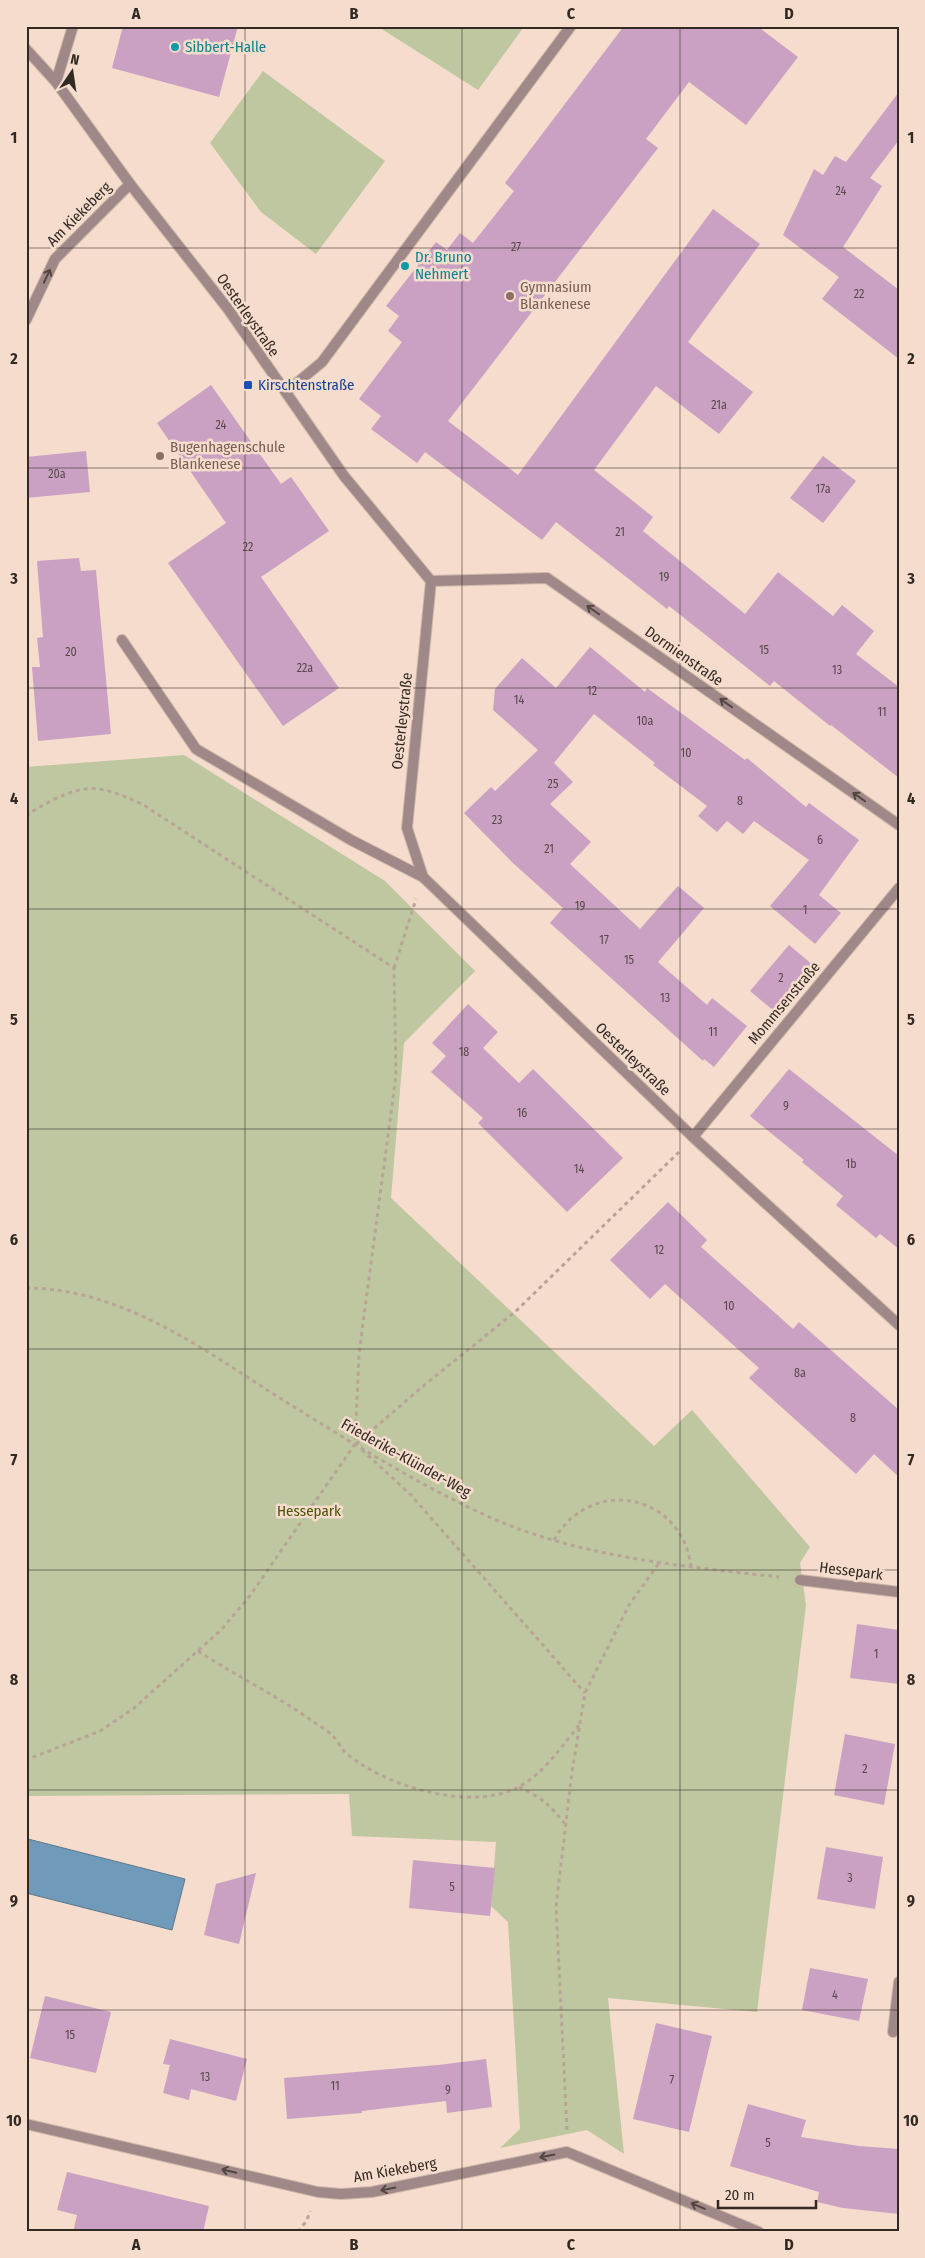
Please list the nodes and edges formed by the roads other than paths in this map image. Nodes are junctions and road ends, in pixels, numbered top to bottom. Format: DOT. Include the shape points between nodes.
graph roads {
  1 [pos="73,26"];
  2 [pos="571,26"];
  3 [pos="26,49"];
  4 [pos="56,82"];
  5 [pos="130,184"];
  6 [pos="26,320"];
  7 [pos="286,392"];
  8 [pos="431,581"];
  9 [pos="122,640"];
  10 [pos="899,825"];
  11 [pos="422,877"];
  12 [pos="899,888"];
  13 [pos="693,1137"];
  14 [pos="899,1325"];
  15 [pos="800,1580"];
  16 [pos="899,1592"];
  17 [pos="899,1982"];
  18 [pos="893,2032"];
  19 [pos="26,2124"];
  20 [pos="759,2232"];
  1 -- 4 [label="street"];
  2 -- 7 [label="street" via="322,362"];
  3 -- 4 [label="street, Oesterleystraße"];
  4 -- 5 [label="street, Oesterleystraße"];
  6 -- 5 [label="street, Am Kiekeberg, one-way" via="55,259"];
  5 -- 7 [label="street, Oesterleystraße" via="228,309"];
  7 -- 8 [label="street, Oesterleystraße" via="344,476"];
  10 -- 8 [label="street, Dormienstraße, one-way" via="547,578"];
  8 -- 11 [label="street, Oesterleystraße" via="407,828"];
  9 -- 11 [label="street" via="196,749"];
  11 -- 13 [label="street, Oesterleystraße"];
  12 -- 13 [label="street, Mommsenstraße"];
  13 -- 14 [label="street, Oesterleystraße"];
  15 -- 16 [label="street, Hessepark"];
  17 -- 18 [label="street"];
  20 -- 19 [label="street, Am Kiekeberg, one-way" via="568,2152 372,2192 341,2194 318,2192"];
}
